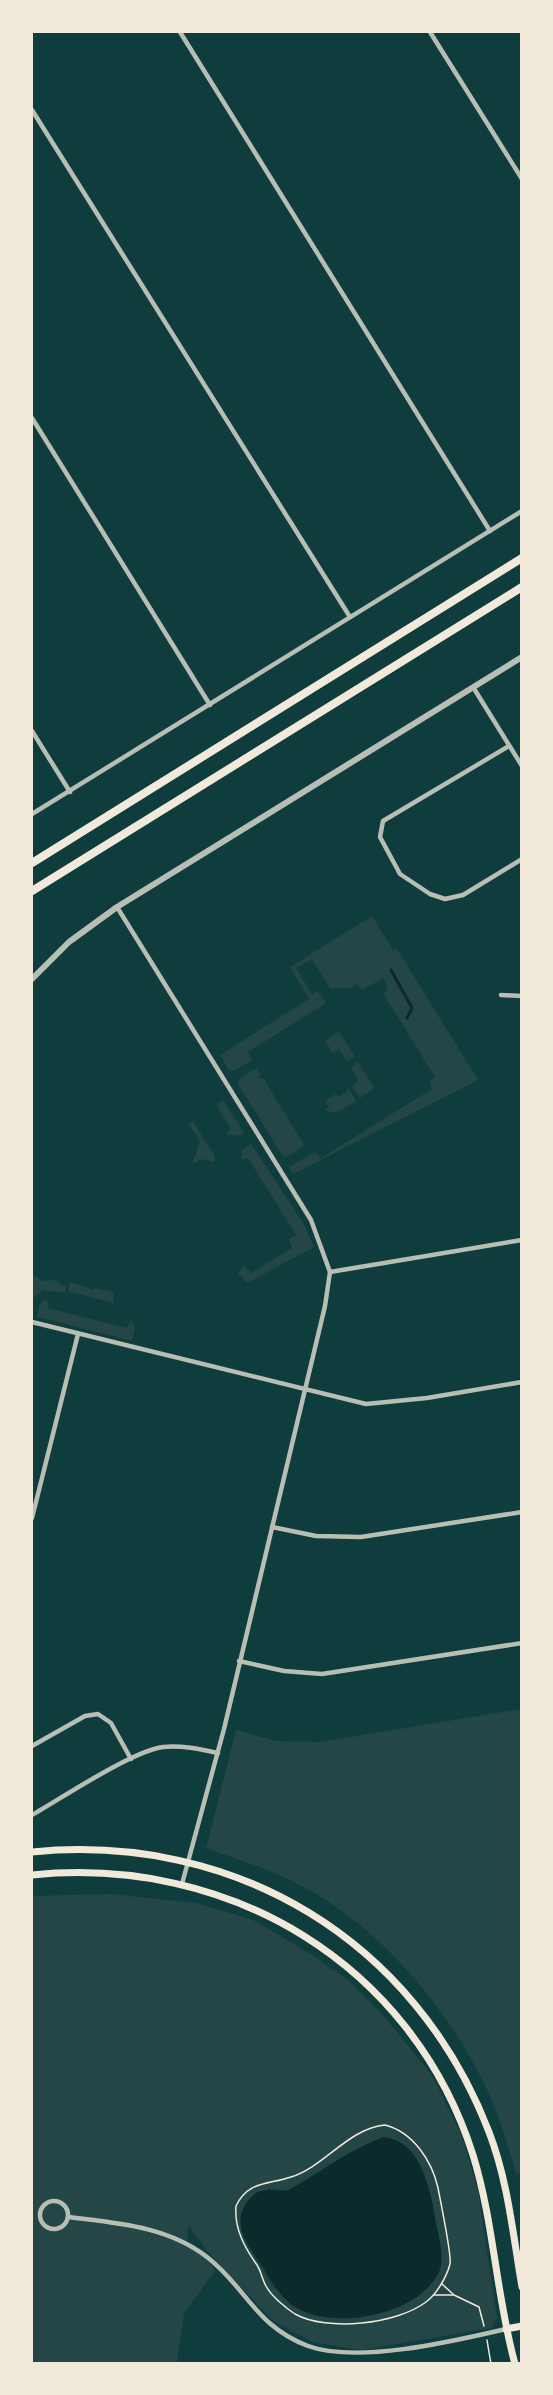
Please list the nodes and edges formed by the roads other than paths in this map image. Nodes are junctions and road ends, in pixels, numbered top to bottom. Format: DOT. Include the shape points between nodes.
graph roads {
  1 [pos="180,32"];
  2 [pos="430,32"];
  3 [pos="32,110"];
  4 [pos="522,179"];
  5 [pos="32,418"];
  6 [pos="522,511"];
  7 [pos="490,531"];
  8 [pos="522,558"];
  9 [pos="522,587"];
  10 [pos="350,617"];
  11 [pos="522,657"];
  12 [pos="473,687"];
  13 [pos="210,705"];
  14 [pos="32,731"];
  15 [pos="509,746"];
  16 [pos="522,766"];
  17 [pos="69,792"];
  18 [pos="32,814"];
  19 [pos="522,859"];
  20 [pos="32,862"];
  21 [pos="32,891"];
  22 [pos="117,907"];
  23 [pos="32,979"];
  24 [pos="501,995"];
  25 [pos="522,996"];
  26 [pos="522,1240"];
  27 [pos="330,1272"];
  28 [pos="32,1322"];
  29 [pos="78,1334"];
  30 [pos="522,1382"];
  31 [pos="304,1389"];
  32 [pos="522,1512"];
  33 [pos="32,1518"];
  34 [pos="272,1527"];
  35 [pos="522,1643"];
  36 [pos="239,1661"];
  37 [pos="32,1746"];
  38 [pos="218,1753"];
  39 [pos="131,1759"];
  40 [pos="32,1815"];
  41 [pos="32,1852"];
  42 [pos="188,1862"];
  43 [pos="32,1875"];
  44 [pos="182,1884"];
  45 [pos="68,2217"];
  46 [pos="522,2287"];
  47 [pos="522,2326"];
  48 [pos="506,2329"];
  49 [pos="515,2364"];
  1 -- 7 [label="street"];
  2 -- 4 [label="street"];
  3 -- 10 [label="street"];
  5 -- 13 [label="street"];
  6 -- 7 [label="street"];
  7 -- 10 [label="street"];
  8 -- 20 [label="highway"];
  9 -- 21 [label="highway"];
  10 -- 13 [label="street"];
  11 -- 12 [label="street"];
  12 -- 15 [label="street"];
  12 -- 22 [label="street"];
  13 -- 17 [label="street"];
  14 -- 17 [label="street"];
  15 -- 16 [label="street"];
  15 -- 19 [label="street" via="383,821 380,837 400,874 445,899 463,895"];
  17 -- 18 [label="street"];
  22 -- 23 [label="street" via="69,942"];
  22 -- 27 [label="street" via="306,1212"];
  24 -- 25 [label="street"];
  26 -- 27 [label="street"];
  27 -- 31 [label="street"];
  28 -- 29 [label="street"];
  29 -- 31 [label="street"];
  29 -- 33 [label="street"];
  30 -- 31 [label="street" via="366,1404"];
  31 -- 34 [label="street"];
  32 -- 34 [label="street" via="361,1537 316,1536"];
  34 -- 36 [label="street"];
  35 -- 36 [label="street" via="322,1674"];
  36 -- 38 [label="street"];
  37 -- 39 [label="street" via="85,1716 98,1714 111,1723"];
  38 -- 39 [label="street" via="164,1747"];
  38 -- 42 [label="street"];
  39 -- 40 [label="street"];
  41 -- 42 [label="main road" via="103,1850"];
  42 -- 44 [label="street"];
  42 -- 46 [label="main road" via="245,1880 311,1913 361,1948 419,2010 460,2071 489,2133 508,2202"];
  43 -- 44 [label="main road" via="102,1872"];
  44 -- 48 [label="main road" via="236,1901 315,1942 364,1982 412,2037 449,2097 473,2155"];
  45 -- 45 [label="street" via="65,2206 56,2201 45,2205 40,2214 44,2226 52,2230 63,2226"];
  45 -- 48 [label="street" via="148,2229 186,2244 215,2264 262,2318 310,2346 337,2353 366,2354"];
  47 -- 48 [label="main road"];
  48 -- 49 [label="main road"];
}
